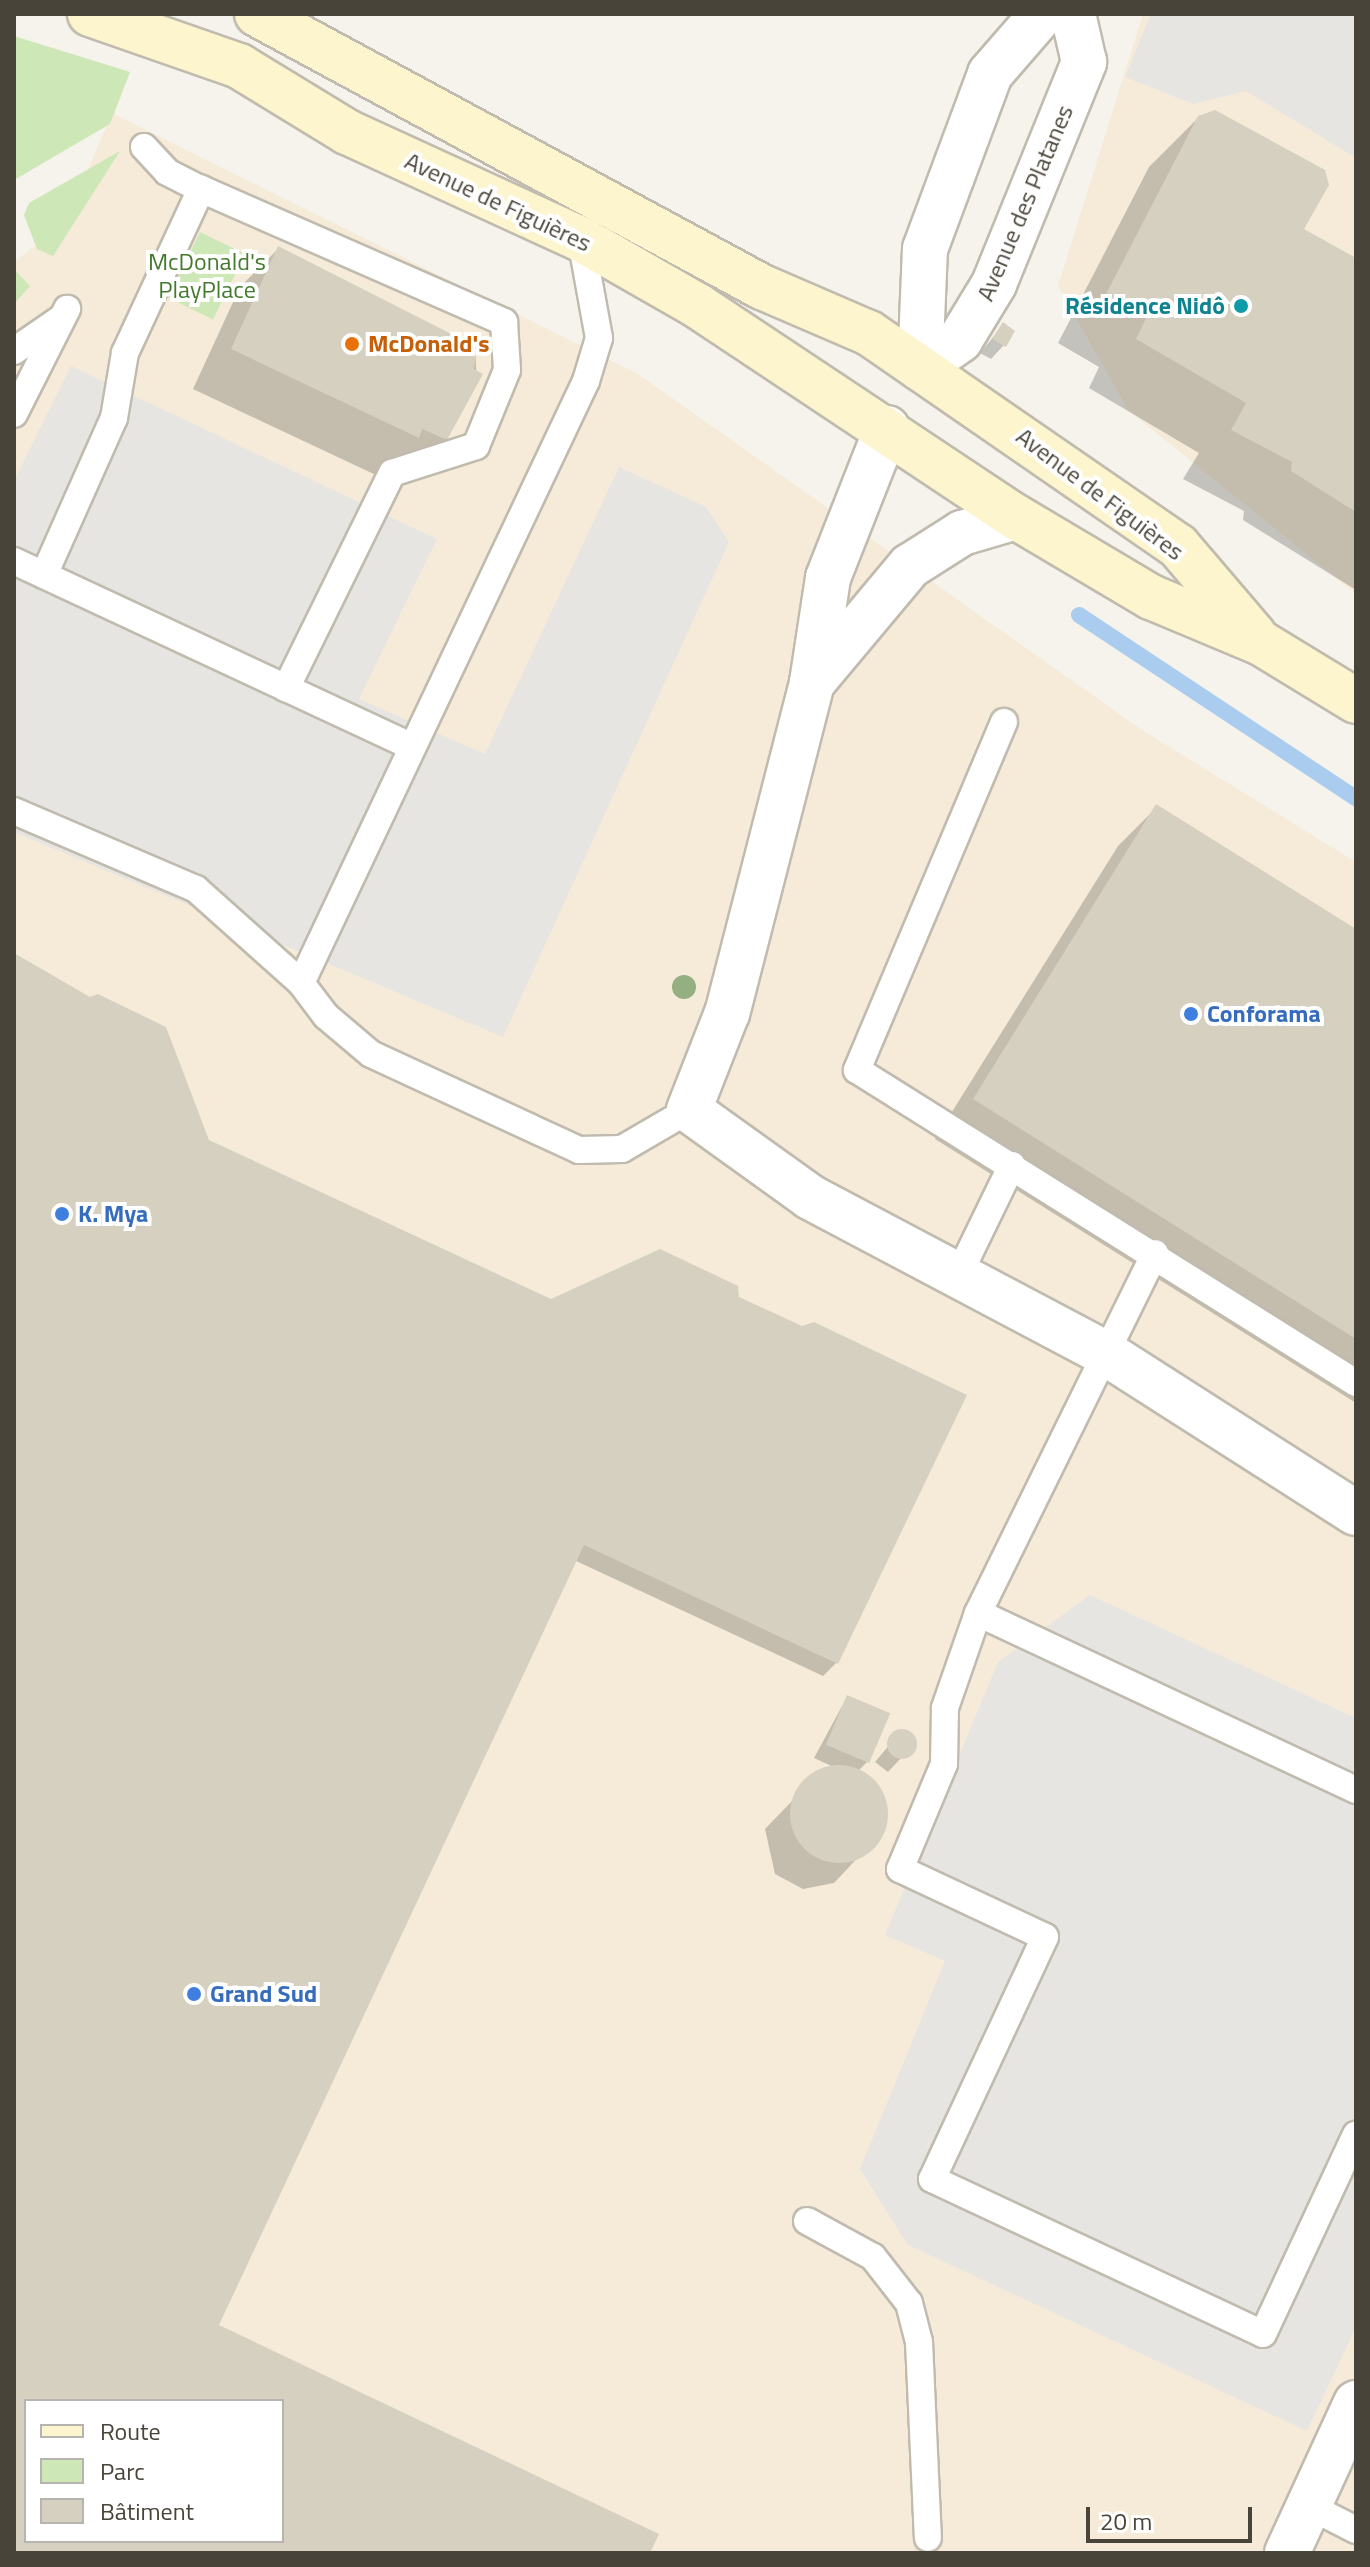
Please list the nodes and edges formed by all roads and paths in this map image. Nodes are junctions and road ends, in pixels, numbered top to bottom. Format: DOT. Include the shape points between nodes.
graph roads {
  1 [pos="1042,14"];
  2 [pos="1073,14"];
  3 [pos="259,15"];
  4 [pos="103,17"];
  5 [pos="144,147"];
  6 [pos="201,189"];
  7 [pos="581,239"];
  8 [pos="14,351"];
  9 [pos="920,368"];
  10 [pos="14,414"];
  11 [pos="887,428"];
  12 [pos="1016,517"];
  13 [pos="14,561"];
  14 [pos="44,575"];
  15 [pos="1261,643"];
  16 [pos="812,683"];
  17 [pos="286,688"];
  18 [pos="1356,701"];
  19 [pos="1004,722"];
  20 [pos="410,746"];
  21 [pos="14,811"];
  22 [pos="301,983"];
  23 [pos="689,1110"];
  24 [pos="1012,1165"];
  25 [pos="1155,1253"];
  26 [pos="960,1272"];
  27 [pos="1107,1354"];
  28 [pos="1356,1383"];
  29 [pos="1356,1513"];
  30 [pos="978,1613"];
  31 [pos="1356,1790"];
  32 [pos="1356,2135"];
  33 [pos="807,2221"];
  34 [pos="1356,2403"];
  35 [pos="1309,2506"];
  36 [pos="1356,2530"];
  37 [pos="928,2538"];
  38 [pos="1287,2553"];
  1 -- 9 [label="street" via="990,74 925,249"];
  2 -- 9 [label="street, Avenue des Platanes" via="1084,62 994,284 960,340"];
  3 -- 9 [label="main road, Avenue de Figuières" via="762,287 869,333"];
  4 -- 7 [label="main road, Avenue de Figuières" via="239,66 347,132"];
  5 -- 6 [label="lane" via="167,172"];
  6 -- 14 [label="lane" via="125,353 114,418"];
  6 -- 17 [label="lane" via="504,322 507,370 476,446 392,473"];
  7 -- 11 [label="main road, Avenue de Figuières"];
  7 -- 20 [label="lane" via="599,338 586,381"];
  8 -- 10 [label="lane" via="65,313"];
  9 -- 11 [label="main road"];
  9 -- 15 [label="main road, Avenue de Figuières" via="1178,546"];
  11 -- 12 [label="main road, Avenue de Figuières"];
  11 -- 16 [label="street" via="828,578"];
  12 -- 15 [label="main road, Avenue de Figuières" via="1151,597"];
  12 -- 16 [label="street" via="962,533 910,566"];
  13 -- 14 [label="lane"];
  14 -- 17 [label="lane"];
  15 -- 18 [label="main road, Avenue de Figuières"];
  16 -- 23 [label="street" via="727,1013"];
  17 -- 20 [label="lane"];
  19 -- 24 [label="lane" via="857,1070"];
  20 -- 22 [label="lane"];
  21 -- 22 [label="lane" via="196,889"];
  22 -- 23 [label="lane" via="326,1016 371,1054 579,1150 622,1149"];
  23 -- 26 [label="street" via="810,1197"];
  24 -- 25 [label="lane"];
  24 -- 26 [label="lane"];
  25 -- 27 [label="lane"];
  25 -- 28 [label="lane"];
  26 -- 27 [label="street"];
  27 -- 29 [label="street"];
  27 -- 30 [label="lane"];
  30 -- 31 [label="lane"];
  30 -- 32 [label="lane" via="948,1693 944,1764 900,1869 1045,1937 932,2179 1263,2334"];
  33 -- 37 [label="lane" via="873,2257 909,2303 919,2342"];
  34 -- 35 [label="street"];
  35 -- 36 [label="lane"];
  35 -- 38 [label="street"];
}
